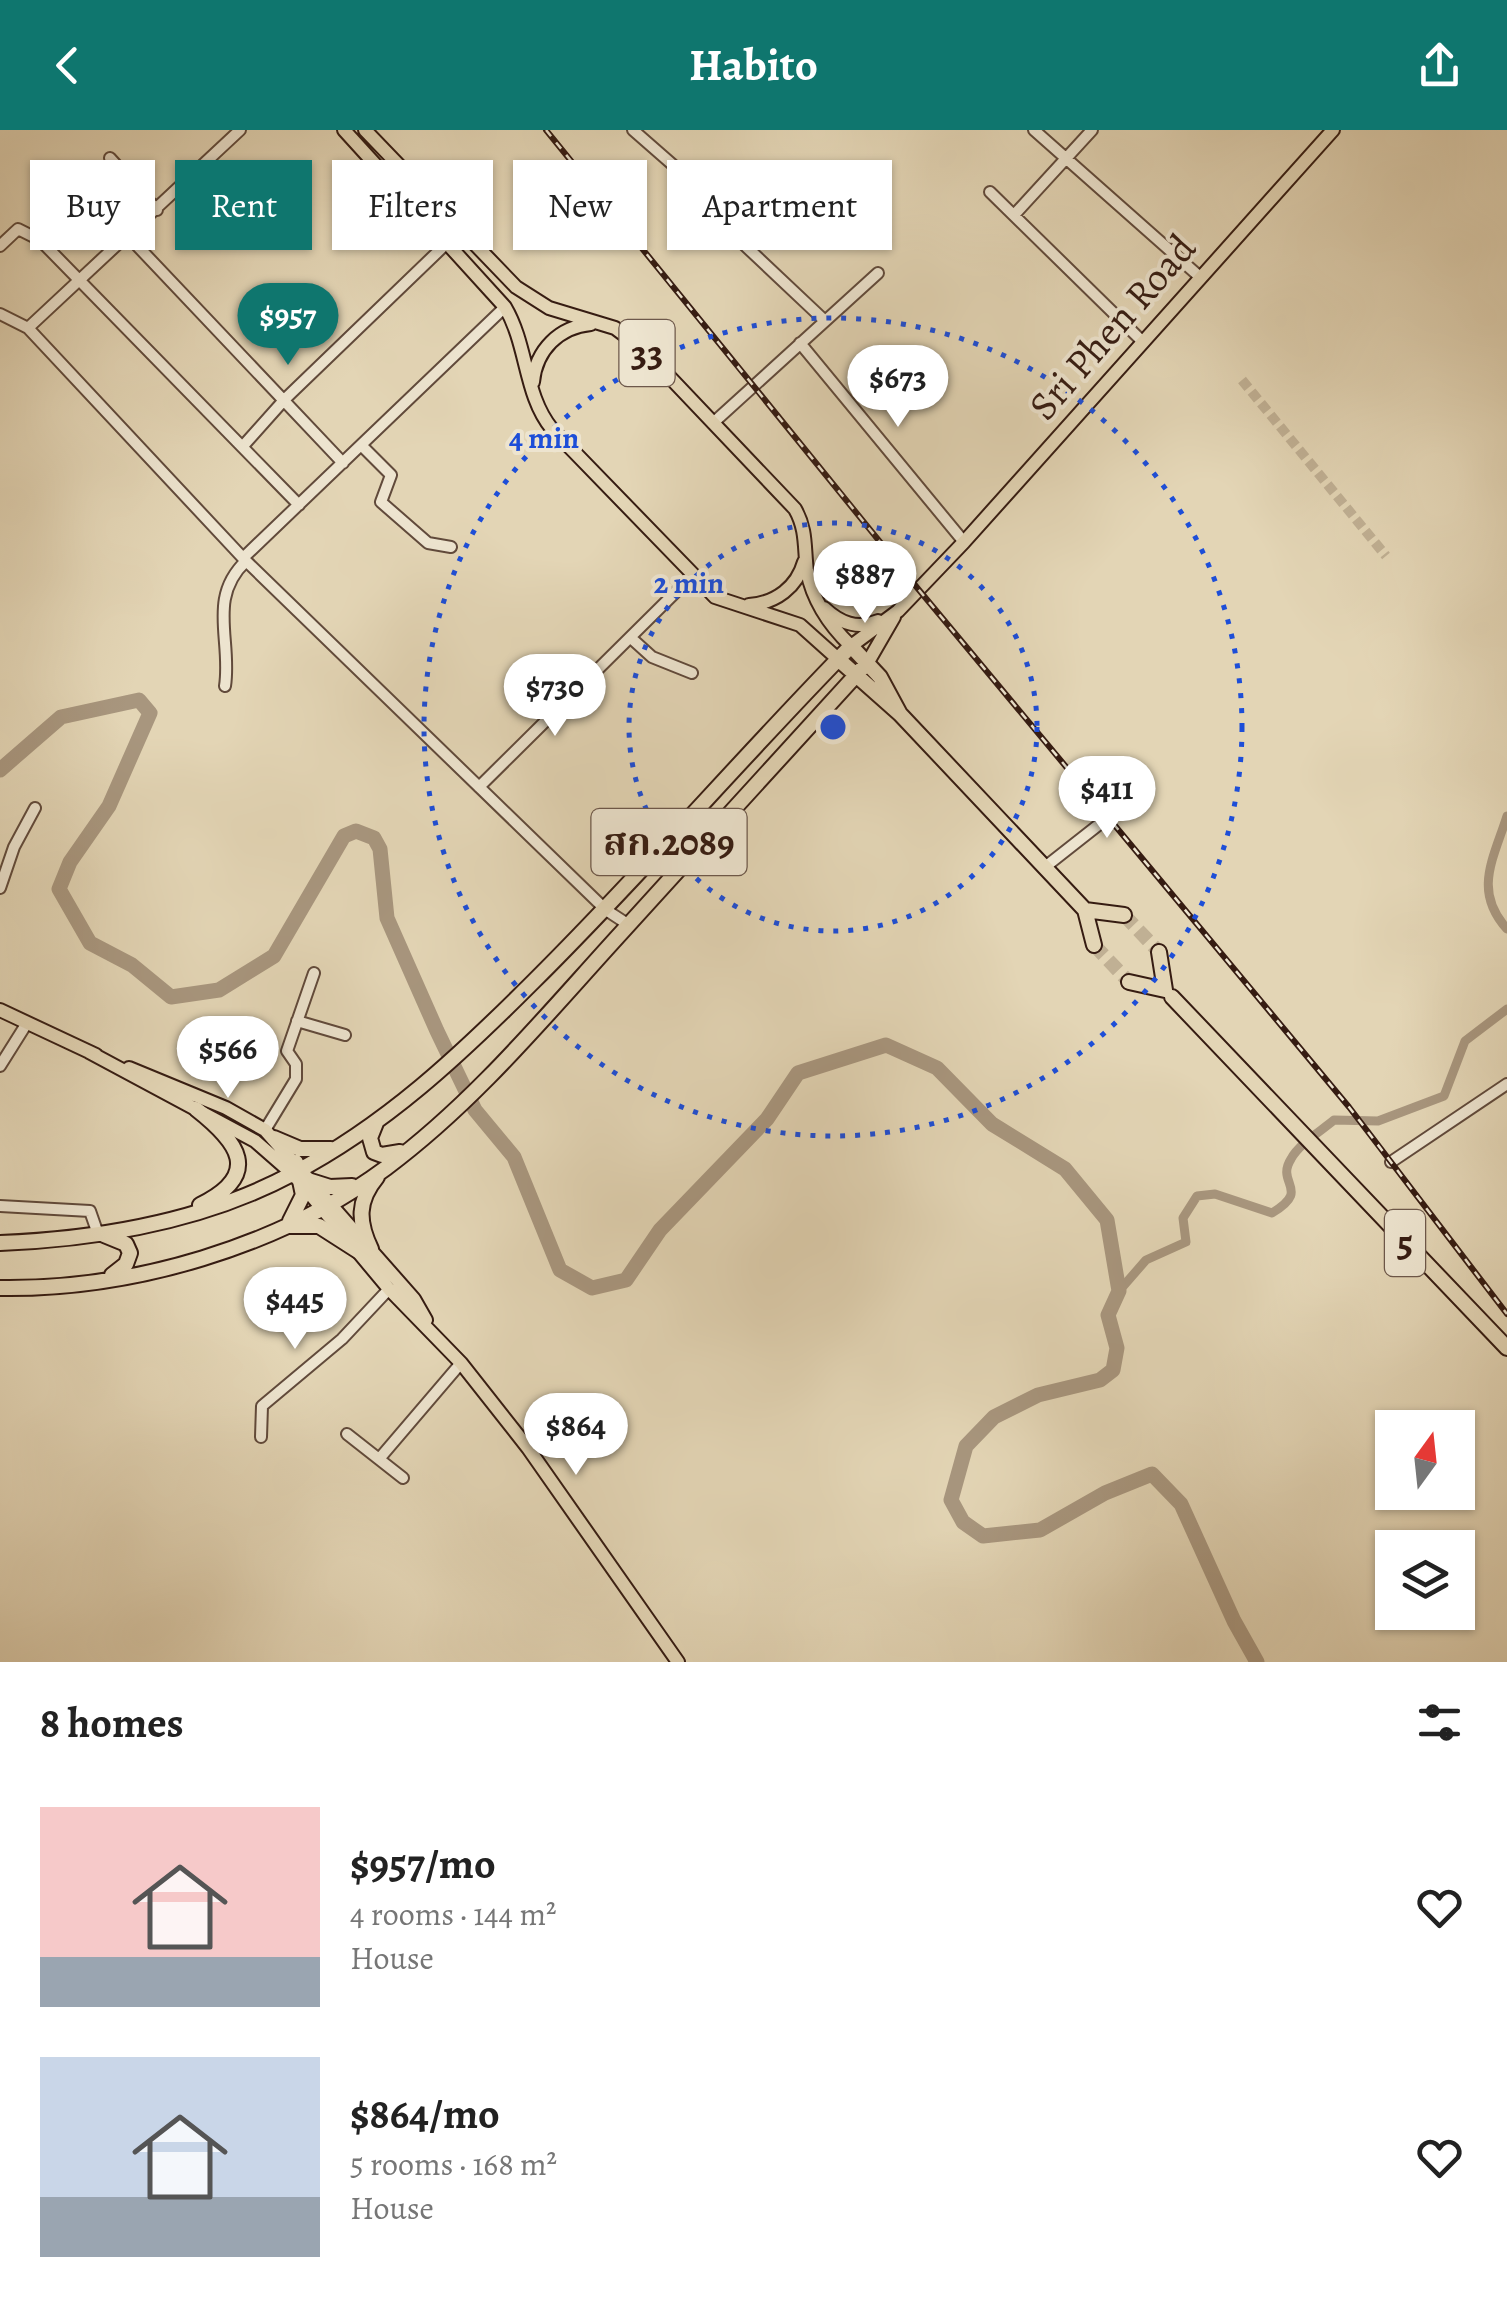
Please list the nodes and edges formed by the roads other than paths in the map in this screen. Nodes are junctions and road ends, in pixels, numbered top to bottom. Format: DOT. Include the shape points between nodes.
graph roads {
  1 [pos="240,130"];
  2 [pos="344,130"];
  3 [pos="365,130"];
  4 [pos="633,130"];
  5 [pos="1034,130"];
  6 [pos="1092,130"];
  7 [pos="1333,130"];
  8 [pos="110,158"];
  9 [pos="1067,158"];
  10 [pos="372,160"];
  11 [pos="990,192"];
  12 [pos="157,210"];
  13 [pos="1014,216"];
  14 [pos="0,246"];
  15 [pos="113,250"];
  16 [pos="142,250"];
  17 [pos="440,250"];
  18 [pos="455,250"];
  19 [pos="878,273"];
  20 [pos="1200,277"];
  21 [pos="82,280"];
  22 [pos="505,307"];
  23 [pos="0,314"];
  24 [pos="824,321"];
  25 [pos="597,324"];
  26 [pos="28,328"];
  27 [pos="1143,342"];
  28 [pos="800,343"];
  29 [pos="533,394"];
  30 [pos="285,398"];
  31 [pos="713,423"];
  32 [pos="361,445"];
  33 [pos="243,446"];
  34 [pos="343,463"];
  35 [pos="299,505"];
  36 [pos="964,542"];
  37 [pos="450,547"];
  38 [pos="806,555"];
  39 [pos="244,559"];
  40 [pos="692,575"];
  41 [pos="816,600"];
  42 [pos="742,605"];
  43 [pos="898,611"];
  44 [pos="631,638"];
  45 [pos="851,646"];
  46 [pos="838,659"];
  47 [pos="868,662"];
  48 [pos="692,672"];
  49 [pos="855,676"];
  50 [pos="224,686"];
  51 [pos="900,714"];
  52 [pos="1148,786"];
  53 [pos="479,787"];
  54 [pos="35,808"];
  55 [pos="1044,866"];
  56 [pos="0,888"];
  57 [pos="606,910"];
  58 [pos="1086,910"];
  59 [pos="1124,916"];
  60 [pos="628,925"];
  61 [pos="1094,945"];
  62 [pos="1160,952"];
  63 [pos="314,973"];
  64 [pos="1129,982"];
  65 [pos="1172,998"];
  66 [pos="0,1010"];
  67 [pos="297,1021"];
  68 [pos="26,1023"];
  69 [pos="345,1035"];
  70 [pos="88,1052"];
  71 [pos="0,1066"];
  72 [pos="1507,1084"];
  73 [pos="196,1109"];
  74 [pos="376,1123"];
  75 [pos="270,1134"];
  76 [pos="410,1148"];
  77 [pos="330,1152"];
  78 [pos="1391,1162"];
  79 [pos="384,1169"];
  80 [pos="309,1184"];
  81 [pos="358,1185"];
  82 [pos="0,1206"];
  83 [pos="181,1214"];
  84 [pos="284,1225"];
  85 [pos="98,1234"];
  86 [pos="0,1243"];
  87 [pos="365,1250"];
  88 [pos="103,1279"];
  89 [pos="0,1288"];
  90 [pos="389,1289"];
  91 [pos="430,1326"];
  92 [pos="1507,1348"];
  93 [pos="462,1363"];
  94 [pos="347,1434"];
  95 [pos="261,1437"];
  96 [pos="379,1459"];
  97 [pos="403,1478"];
  98 [pos="678,1662"];
  1 -- 12 [label="street"];
  2 -- 10 [label="main road"];
  3 -- 25 [label="main road, 33" via="516,288"];
  4 -- 24 [label="street" via="718,207 737,238"];
  5 -- 9 [label="street"];
  6 -- 9 [label="street"];
  7 -- 20 [label="main road, Sri Phen Road"];
  8 -- 12 [label="street"];
  9 -- 13 [label="street"];
  9 -- 20 [label="street"];
  11 -- 13 [label="street"];
  13 -- 27 [label="street"];
  14 -- 21 [label="street" via="24,230"];
  15 -- 21 [label="street"];
  16 -- 30 [label="street"];
  17 -- 30 [label="street"];
  18 -- 22 [label="main road"];
  19 -- 24 [label="street"];
  20 -- 27 [label="main road, Sri Phen Road"];
  21 -- 26 [label="street"];
  21 -- 33 [label="street"];
  22 -- 29 [label="main road"];
  22 -- 32 [label="street"];
  23 -- 26 [label="street"];
  24 -- 28 [label="street"];
  25 -- 29 [label="main road" via="566,330 551,341 535,366"];
  25 -- 31 [label="main road, 33" via="638,343"];
  26 -- 39 [label="street"];
  27 -- 36 [label="main road, Sri Phen Road"];
  28 -- 31 [label="street"];
  28 -- 36 [label="street"];
  29 -- 40 [label="main road" via="552,429"];
  30 -- 33 [label="street"];
  30 -- 34 [label="street"];
  31 -- 38 [label="main road, 33" via="794,509 806,532"];
  32 -- 34 [label="street"];
  32 -- 37 [label="street" via="391,475 380,502 428,542"];
  33 -- 35 [label="street"];
  34 -- 35 [label="street"];
  35 -- 39 [label="street"];
  36 -- 43 [label="main road, Sri Phen Road"];
  38 -- 41 [label="main road, 33"];
  38 -- 42 [label="main road" via="788,589 772,600"];
  39 -- 50 [label="street" via="221,600"];
  39 -- 53 [label="street"];
  40 -- 42 [label="main road" via="715,596"];
  40 -- 44 [label="street"];
  41 -- 43 [label="main road" via="848,624 865,626"];
  41 -- 45 [label="main road, 33"];
  42 -- 46 [label="main road" via="800,625"];
  43 -- 45 [label="main road, Sri Phen Road"];
  43 -- 47 [label="main road, Sri Phen Road"];
  44 -- 48 [label="street" via="652,656"];
  44 -- 53 [label="street"];
  45 -- 46 [label="highway, สก.2089"];
  45 -- 47 [label="highway, 33"];
  46 -- 49 [label="highway"];
  46 -- 57 [label="highway, สก.2089"];
  47 -- 49 [label="highway, สก.2089"];
  47 -- 51 [label="highway, 33"];
  49 -- 51 [label="highway"];
  49 -- 60 [label="highway, สก.2089"];
  51 -- 55 [label="highway"];
  52 -- 55 [label="street"];
  53 -- 57 [label="street"];
  54 -- 56 [label="street"];
  55 -- 58 [label="highway"];
  57 -- 60 [label="street"];
  57 -- 74 [label="highway, สก.2089" via="481,1034"];
  58 -- 59 [label="highway"];
  58 -- 61 [label="highway"];
  60 -- 76 [label="highway, สก.2089" via="500,1066"];
  62 -- 64 [label="highway" via="1165,990"];
  63 -- 67 [label="street"];
  65 -- 92 [label="highway, 5"];
  66 -- 68 [label="main road"];
  67 -- 69 [label="street"];
  67 -- 75 [label="street" via="287,1051 296,1079"];
  68 -- 70 [label="main road"];
  68 -- 71 [label="street"];
  70 -- 73 [label="main road"];
  70 -- 75 [label="main road" via="189,1091"];
  72 -- 78 [label="street"];
  73 -- 80 [label="main road" via="255,1141"];
  73 -- 83 [label="highway" via="230,1135 238,1160 230,1183"];
  74 -- 76 [label="highway" via="374,1152"];
  74 -- 77 [label="highway, สก.2089"];
  75 -- 77 [label="highway" via="300,1149"];
  75 -- 80 [label="main road"];
  76 -- 79 [label="highway, สก.2089"];
  77 -- 80 [label="highway, สก.2089"];
  79 -- 81 [label="highway, สก.2089"];
  79 -- 87 [label="highway" via="361,1212"];
  80 -- 81 [label="highway, สก.2089"];
  80 -- 81 [label="highway"];
  80 -- 83 [label="highway, สก.2089" via="266,1186"];
  80 -- 84 [label="highway, สก.2089"];
  80 -- 84 [label="highway"];
  80 -- 87 [label="main road"];
  82 -- 85 [label="street" via="90,1211"];
  83 -- 85 [label="highway, สก.2089"];
  84 -- 87 [label="highway" via="318,1226"];
  84 -- 88 [label="highway, สก.2089" via="219,1253"];
  85 -- 86 [label="highway, สก.2089"];
  85 -- 88 [label="highway" via="116,1238 130,1253 118,1273"];
  87 -- 90 [label="main road"];
  87 -- 91 [label="main road" via="414,1299"];
  88 -- 89 [label="highway, สก.2089"];
  90 -- 91 [label="main road"];
  90 -- 95 [label="street" via="262,1406"];
  91 -- 93 [label="main road"];
  93 -- 96 [label="street"];
  93 -- 98 [label="main road"];
  94 -- 96 [label="street"];
  96 -- 97 [label="street"];
}
